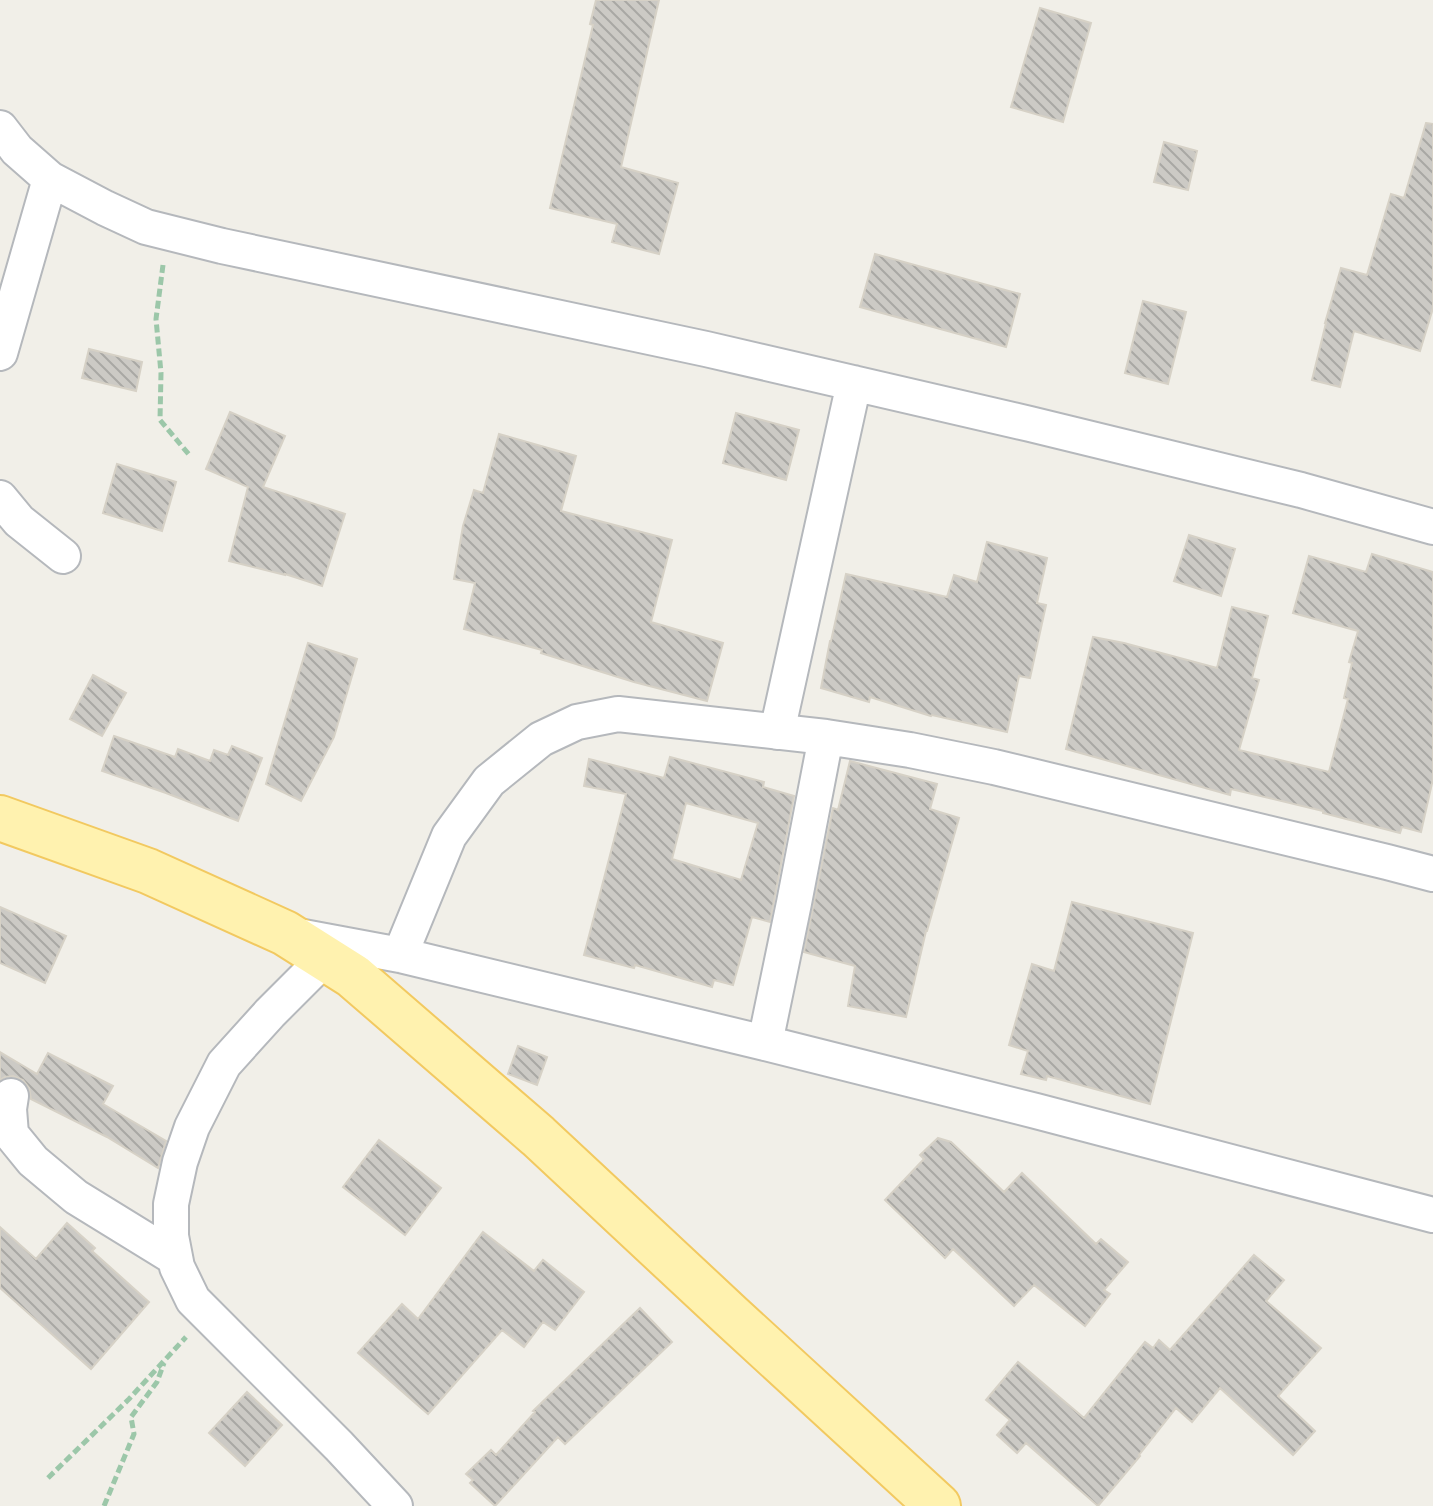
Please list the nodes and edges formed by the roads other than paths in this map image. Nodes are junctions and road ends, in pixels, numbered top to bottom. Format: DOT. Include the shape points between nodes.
graph roads {
  1 [pos="0,128"];
  2 [pos="50,179"];
  3 [pos="0,353"];
  4 [pos="854,383"];
  5 [pos="0,498"];
  6 [pos="1433,527"];
  7 [pos="63,556"];
  8 [pos="777,732"];
  9 [pos="826,737"];
  10 [pos="0,818"];
  11 [pos="1433,874"];
  12 [pos="285,933"];
  13 [pos="400,955"];
  14 [pos="324,959"];
  15 [pos="765,1043"];
  16 [pos="11,1096"];
  17 [pos="1433,1215"];
  18 [pos="175,1258"];
  19 [pos="395,1506"];
  20 [pos="938,1506"];
  1 -- 2 [label="street"];
  2 -- 3 [label="street"];
  2 -- 4 [label="street" via="146,227"];
  4 -- 6 [label="street" via="1301,490"];
  4 -- 8 [label="street"];
  5 -- 7 [label="street" via="19,521"];
  8 -- 9 [label="street"];
  8 -- 13 [label="street" via="618,714 577,722 541,739 489,781 449,836"];
  9 -- 11 [label="street" via="994,767"];
  9 -- 15 [label="street"];
  10 -- 12 [label="main road" via="148,871"];
  12 -- 13 [label="street"];
  12 -- 14 [label="main road"];
  13 -- 15 [label="street"];
  14 -- 18 [label="street" via="224,1064 192,1127 171,1204"];
  14 -- 20 [label="main road" via="353,976 527,1126"];
  15 -- 17 [label="street"];
  16 -- 18 [label="street" via="11,1134 33,1161 76,1197"];
  18 -- 19 [label="street" via="193,1300"];
}
